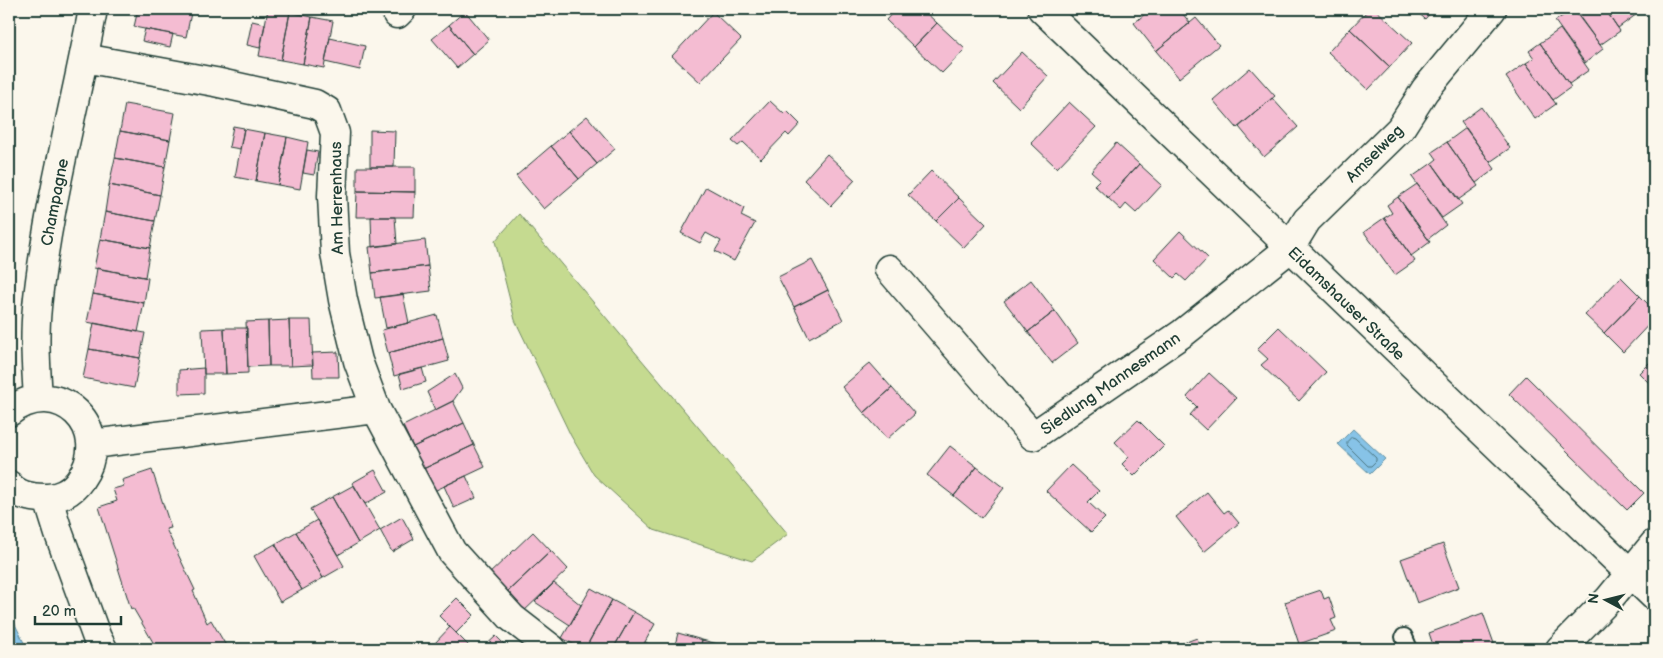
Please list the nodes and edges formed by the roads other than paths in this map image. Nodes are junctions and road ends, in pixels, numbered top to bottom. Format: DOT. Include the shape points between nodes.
graph roads {
  1 [pos="93,9"];
  2 [pos="1042,9"];
  3 [pos="1492,9"];
  4 [pos="84,58"];
  5 [pos="1290,248"];
  6 [pos="889,269"];
  7 [pos="38,398"];
  8 [pos="376,409"];
  9 [pos="9,412"];
  10 [pos="92,444"];
  11 [pos="9,485"];
  12 [pos="48,499"];
  13 [pos="1654,544"];
  14 [pos="1630,572"];
  15 [pos="1654,596"];
  16 [pos="103,649"];
  17 [pos="552,649"];
  18 [pos="1560,649"];
  1 -- 4 [label="street, Champagne"];
  2 -- 5 [label="street, Eidamshauser Straße"];
  3 -- 5 [label="street, Amselweg" via="1425,90 1400,129 1307,220"];
  4 -- 7 [label="street, Champagne" via="44,254 37,308"];
  4 -- 8 [label="street, Am Herrenhaus" via="224,84 315,104 328,111 335,133 332,196 335,253 358,361"];
  5 -- 6 [label="street, Siedlung Mannesmann" via="1183,333 1033,436"];
  5 -- 14 [label="street, Eidamshauser Straße"];
  7 -- 9 [label="street" via="23,402"];
  7 -- 10 [label="street" via="65,404 76,413 87,425"];
  8 -- 10 [label="street"];
  8 -- 17 [label="street, Am Herrenhaus" via="452,552 512,618"];
  10 -- 12 [label="street" via="91,461 77,484 65,494"];
  11 -- 12 [label="street" via="31,498"];
  12 -- 16 [label="street"];
  13 -- 14 [label="street"];
  14 -- 15 [label="street, Eidamshauser Straße"];
  14 -- 18 [label="street"];
}
